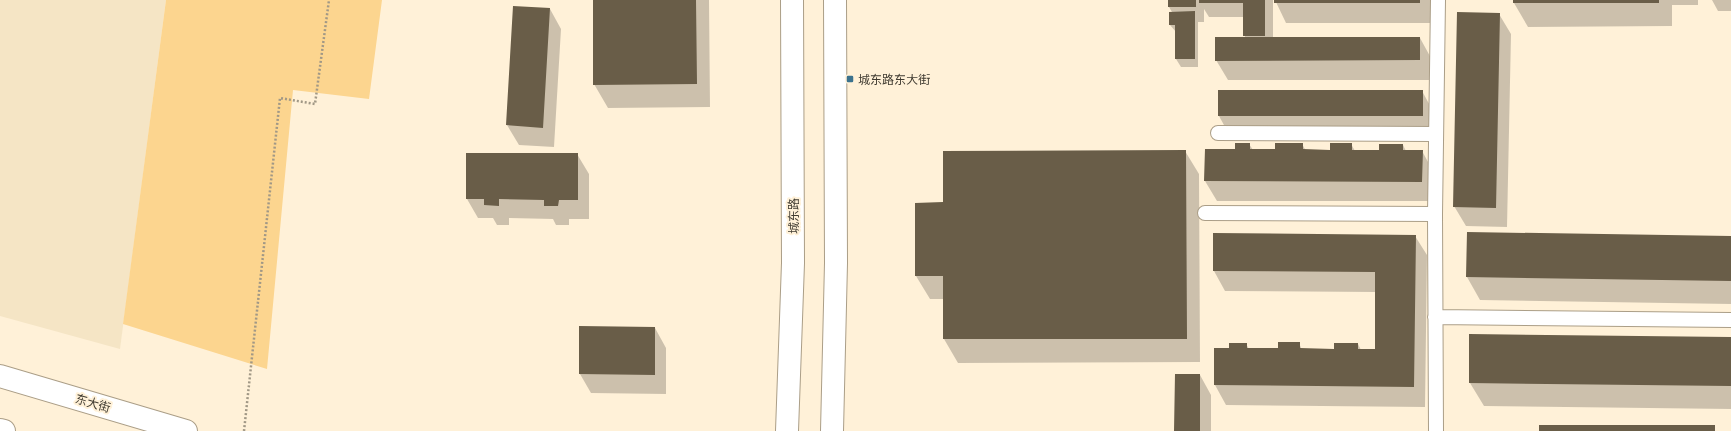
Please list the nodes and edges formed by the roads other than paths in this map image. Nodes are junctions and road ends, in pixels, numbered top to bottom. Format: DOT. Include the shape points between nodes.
graph roads {
  1 [pos="792,0"];
  2 [pos="835,0"];
  3 [pos="1438,0"];
  4 [pos="1218,133"];
  5 [pos="1436,134"];
  6 [pos="1205,213"];
  7 [pos="1435,214"];
  8 [pos="1435,317"];
  9 [pos="1731,320"];
  10 [pos="0,376"];
  11 [pos="0,430"];
  12 [pos="4,431"];
  13 [pos="186,431"];
  14 [pos="787,431"];
  15 [pos="832,431"];
  16 [pos="1436,431"];
  1 -- 14 [label="main road, 城东路" via="793,262"];
  2 -- 15 [label="main road" via="836,263"];
  3 -- 5 [label="lane"];
  4 -- 5 [label="lane"];
  5 -- 7 [label="lane"];
  6 -- 7 [label="lane"];
  7 -- 8 [label="lane"];
  8 -- 9 [label="lane"];
  8 -- 16 [label="lane"];
  10 -- 13 [label="main road, 东大街"];
  11 -- 12 [label="main road"];
}
